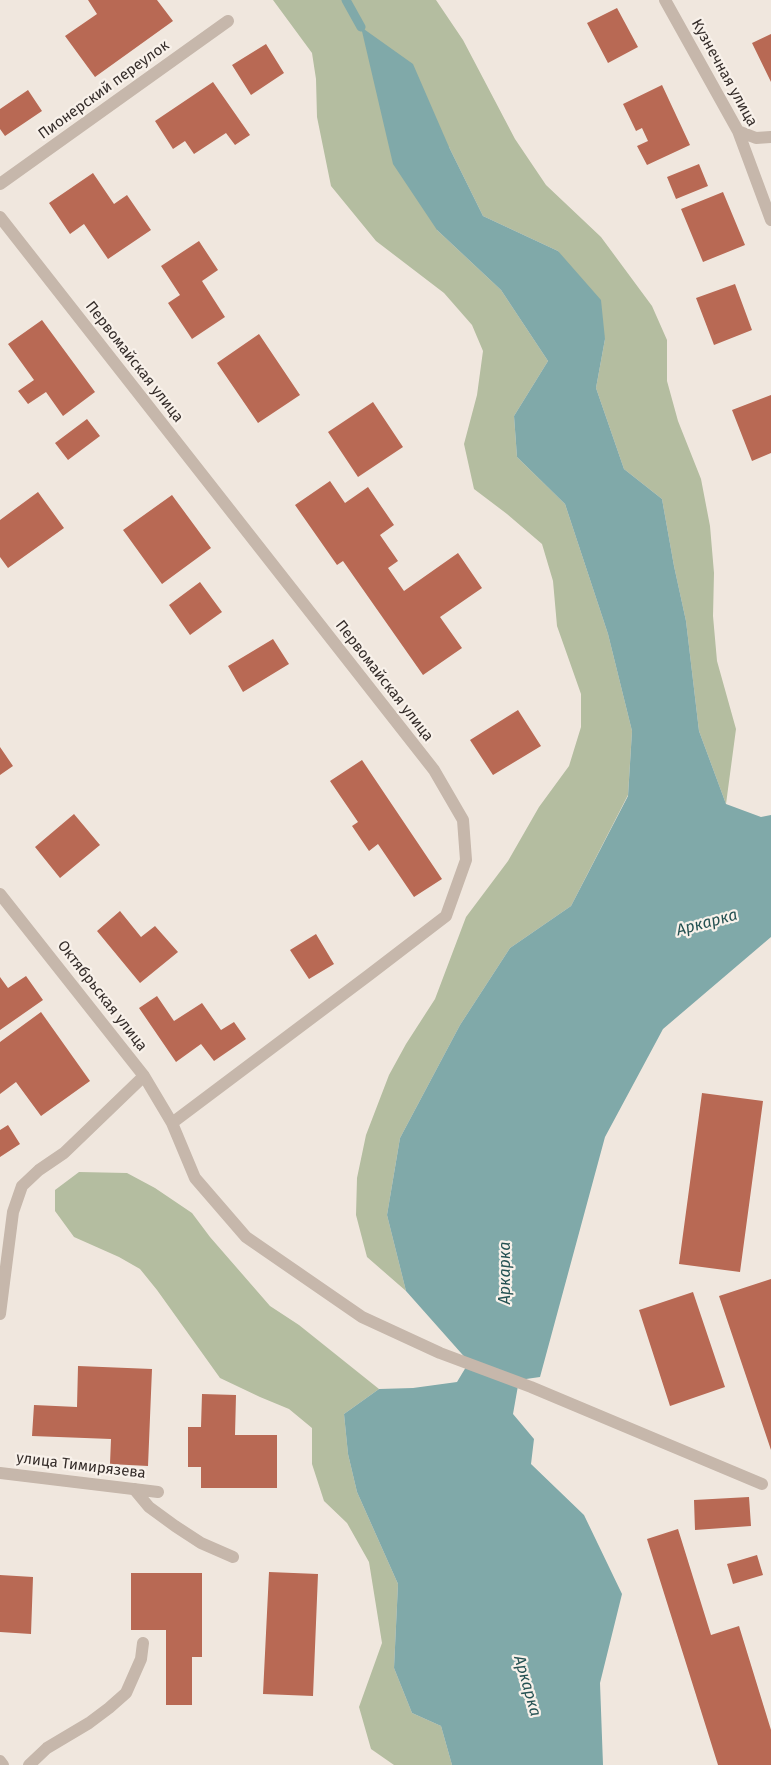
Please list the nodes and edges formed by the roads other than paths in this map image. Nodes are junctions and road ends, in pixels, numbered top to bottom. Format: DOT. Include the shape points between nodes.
graph roads {
  1 [pos="665,0"];
  2 [pos="228,21"];
  3 [pos="738,131"];
  4 [pos="771,137"];
  5 [pos="0,184"];
  6 [pos="0,217"];
  7 [pos="771,220"];
  8 [pos="0,894"];
  9 [pos="144,1076"];
  10 [pos="172,1123"];
  11 [pos="0,1314"];
  12 [pos="0,1473"];
  13 [pos="766,1485"];
  14 [pos="134,1489"];
  15 [pos="158,1492"];
  16 [pos="233,1558"];
  17 [pos="143,1643"];
  18 [pos="0,1761"];
  19 [pos="3,1765"];
  20 [pos="29,1765"];
  1 -- 3 [label="street, Кузнечная улица"];
  2 -- 5 [label="street, Пионерский переулок"];
  3 -- 4 [label="street" via="756,138"];
  3 -- 7 [label="street, Кузнечная улица"];
  6 -- 10 [label="street, Первомайская улица" via="434,770 463,820 466,860 446,916"];
  8 -- 9 [label="street, Октябрьская улица"];
  9 -- 10 [label="street, Октябрьская улица"];
  9 -- 11 [label="street" via="64,1153 22,1186 14,1212"];
  10 -- 13 [label="street, Октябрьская улица" via="196,1178 246,1237 362,1317 440,1354 531,1387"];
  12 -- 14 [label="street, улица Тимирязева"];
  14 -- 15 [label="street, улица Тимирязева"];
  14 -- 16 [label="street" via="149,1507 175,1526"];
  17 -- 20 [label="street" via="141,1659 126,1693"];
  18 -- 19 [label="street"];
}
